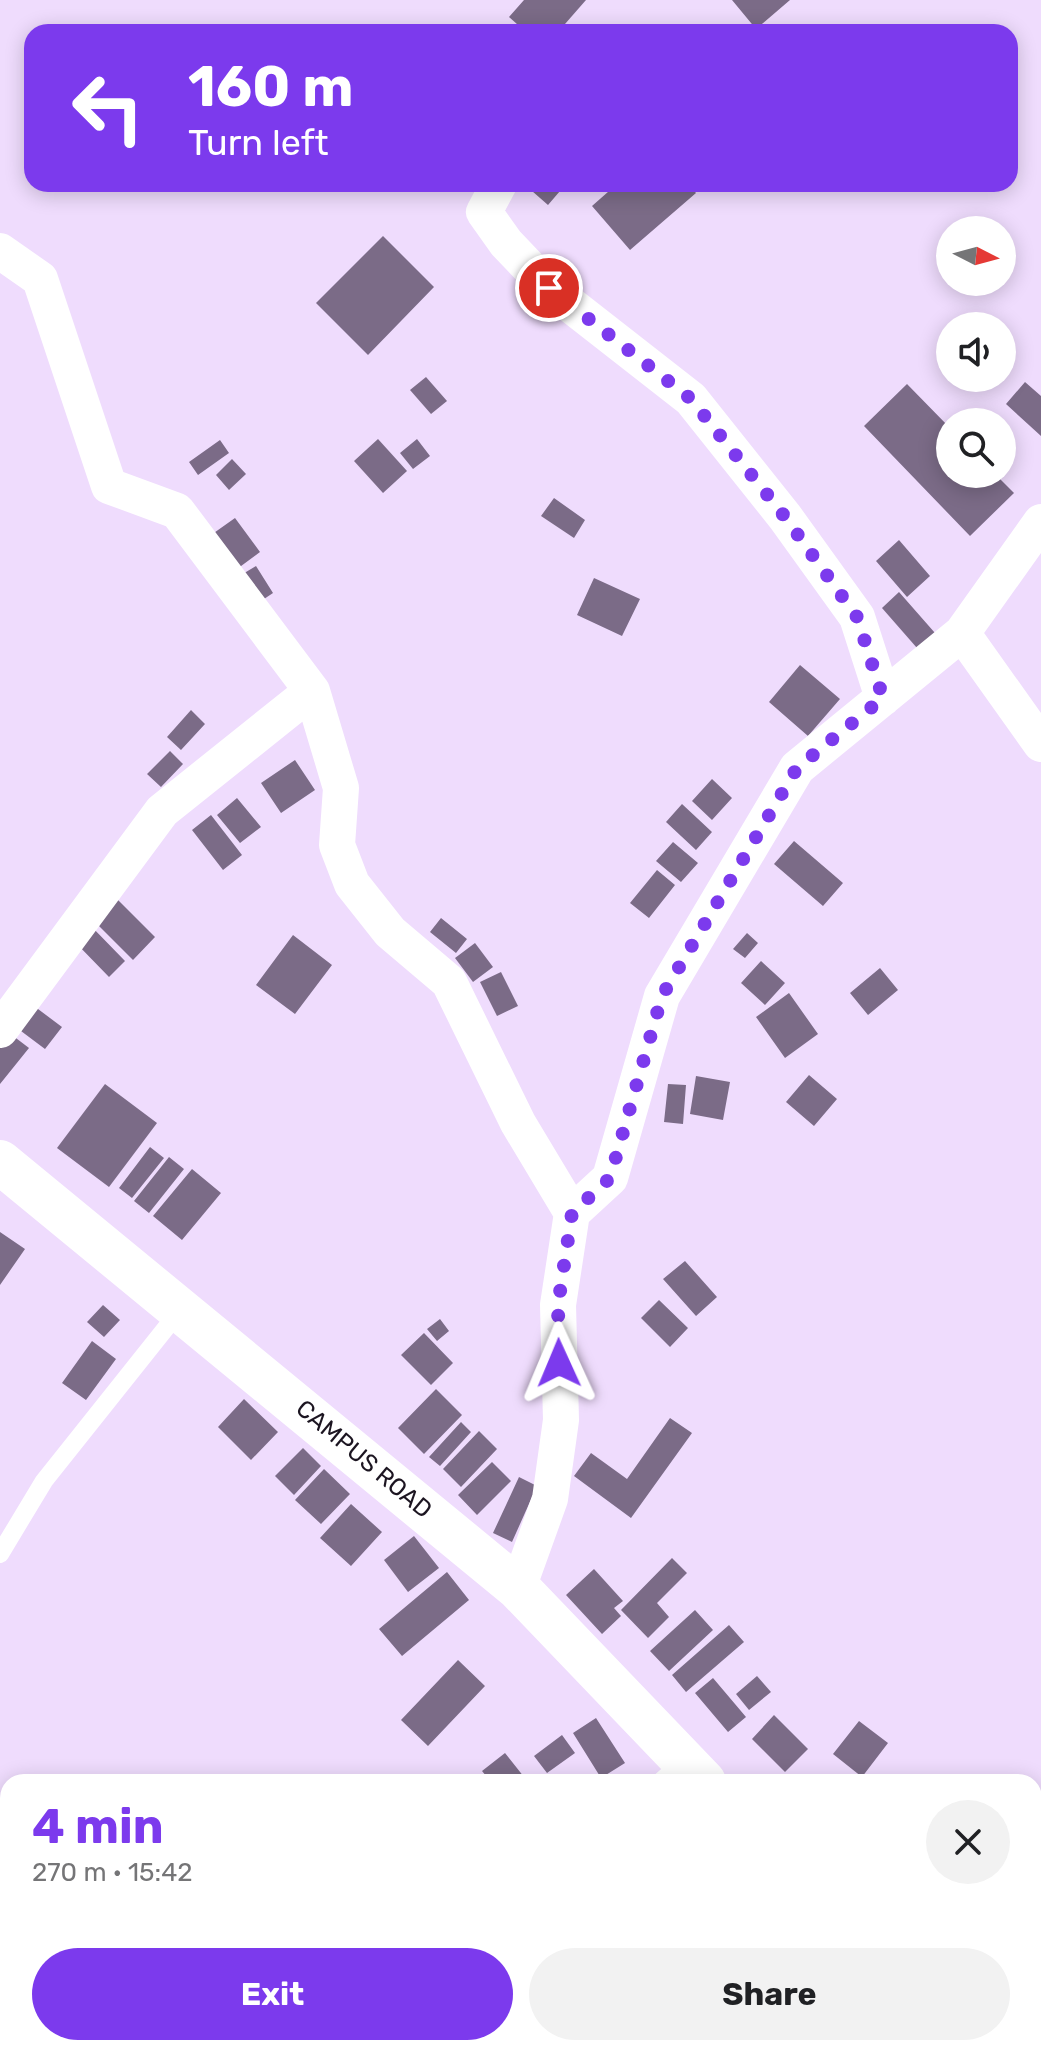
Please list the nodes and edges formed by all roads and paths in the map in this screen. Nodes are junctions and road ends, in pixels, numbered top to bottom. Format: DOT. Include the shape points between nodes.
graph roads {
  1 [pos="495,192"];
  2 [pos="0,251"];
  3 [pos="1041,522"];
  4 [pos="962,633"];
  5 [pos="312,691"];
  6 [pos="883,698"];
  7 [pos="1041,744"];
  8 [pos="0,1030"];
  9 [pos="0,1162"];
  10 [pos="572,1213"];
  11 [pos="181,1308"];
  12 [pos="0,1554"];
  13 [pos="518,1588"];
  14 [pos="682,1774"];
  1 -- 6 [label="street" via="484,212 506,243 549,288 691,399 785,517 857,617"];
  2 -- 5 [label="street" via="40,279 109,486 177,511"];
  3 -- 4 [label="street"];
  4 -- 6 [label="street"];
  4 -- 7 [label="street"];
  5 -- 8 [label="street" via="162,811"];
  5 -- 10 [label="street" via="341,788 337,845 352,884 390,932 449,982 518,1123"];
  6 -- 10 [label="street" via="797,768 662,996 610,1178"];
  9 -- 11 [label="street, CAMPUS ROAD"];
  10 -- 13 [label="street" via="558,1305 561,1420 550,1499"];
  11 -- 12 [label="lane" via="44,1481"];
  11 -- 13 [label="street, CAMPUS ROAD"];
  13 -- 14 [label="street, CAMPUS ROAD"];
}
